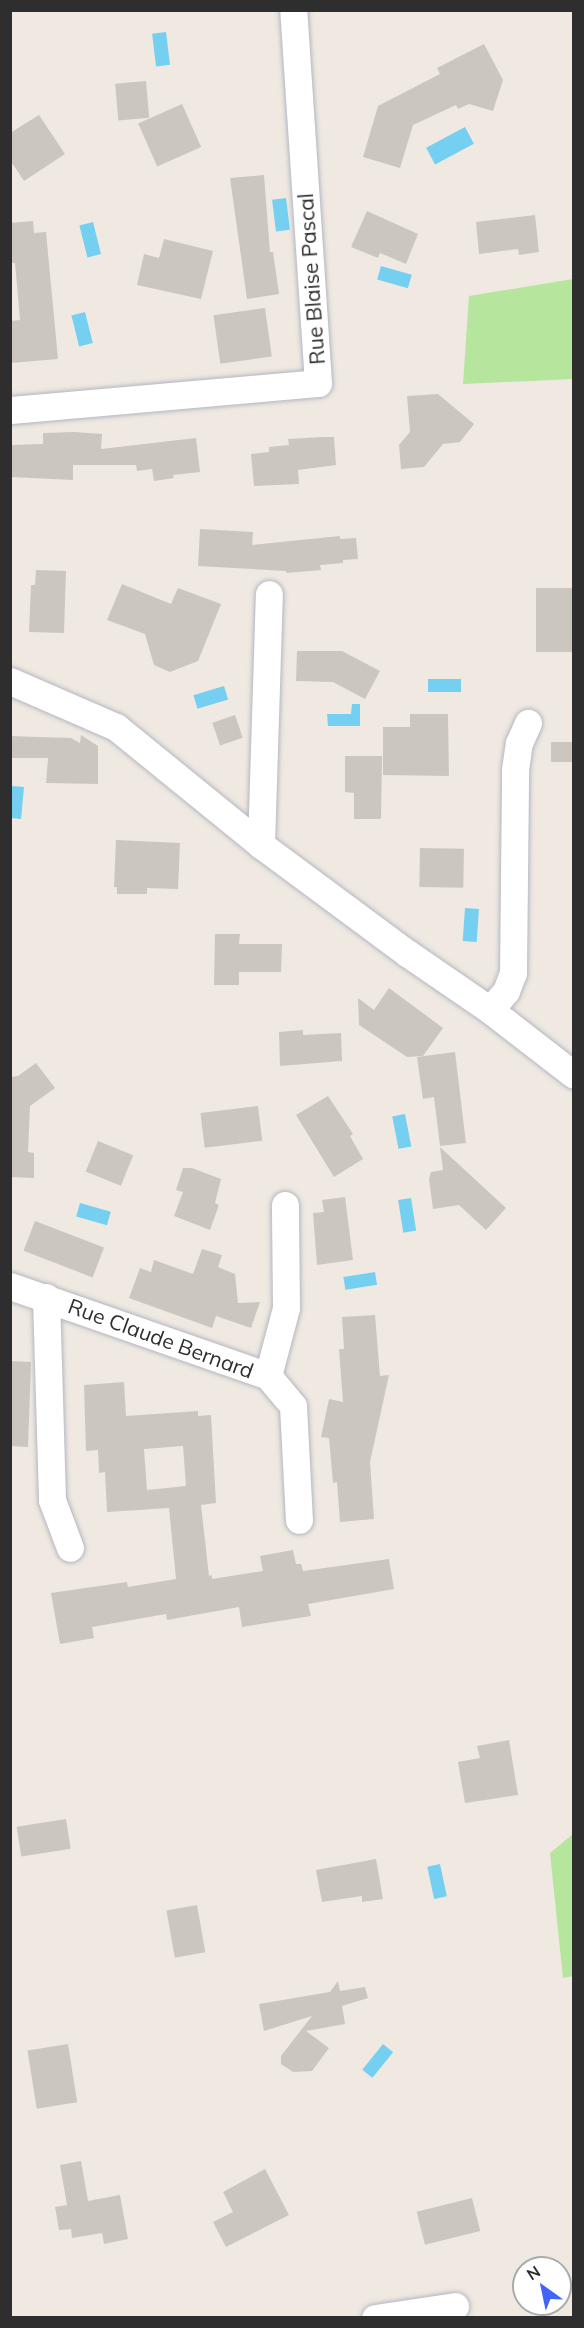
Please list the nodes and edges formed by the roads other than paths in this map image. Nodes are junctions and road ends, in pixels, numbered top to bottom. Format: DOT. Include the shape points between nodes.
graph roads {
  1 [pos="293,10"];
  2 [pos="10,410"];
  3 [pos="269,594"];
  4 [pos="10,681"];
  5 [pos="528,723"];
  6 [pos="261,845"];
  7 [pos="490,1010"];
  8 [pos="573,1074"];
  9 [pos="285,1205"];
  10 [pos="10,1286"];
  11 [pos="46,1297"];
  12 [pos="268,1376"];
  13 [pos="299,1520"];
  14 [pos="70,1548"];
  15 [pos="455,2306"];
  16 [pos="375,2318"];
  1 -- 2 [label="street, Rue Blaise Pascal" via="318,383"];
  3 -- 6 [label="street"];
  4 -- 6 [label="street" via="116,727"];
  5 -- 7 [label="street" via="519,743 515,770 513,973 506,991"];
  6 -- 7 [label="street"];
  7 -- 8 [label="street"];
  9 -- 12 [label="street" via="286,1308"];
  10 -- 11 [label="street, Rue Claude Bernard"];
  11 -- 12 [label="street, Rue Claude Bernard"];
  11 -- 14 [label="street" via="52,1500"];
  12 -- 13 [label="street, Rue Claude Bernard" via="293,1406"];
  15 -- 16 [label="street"];
}
